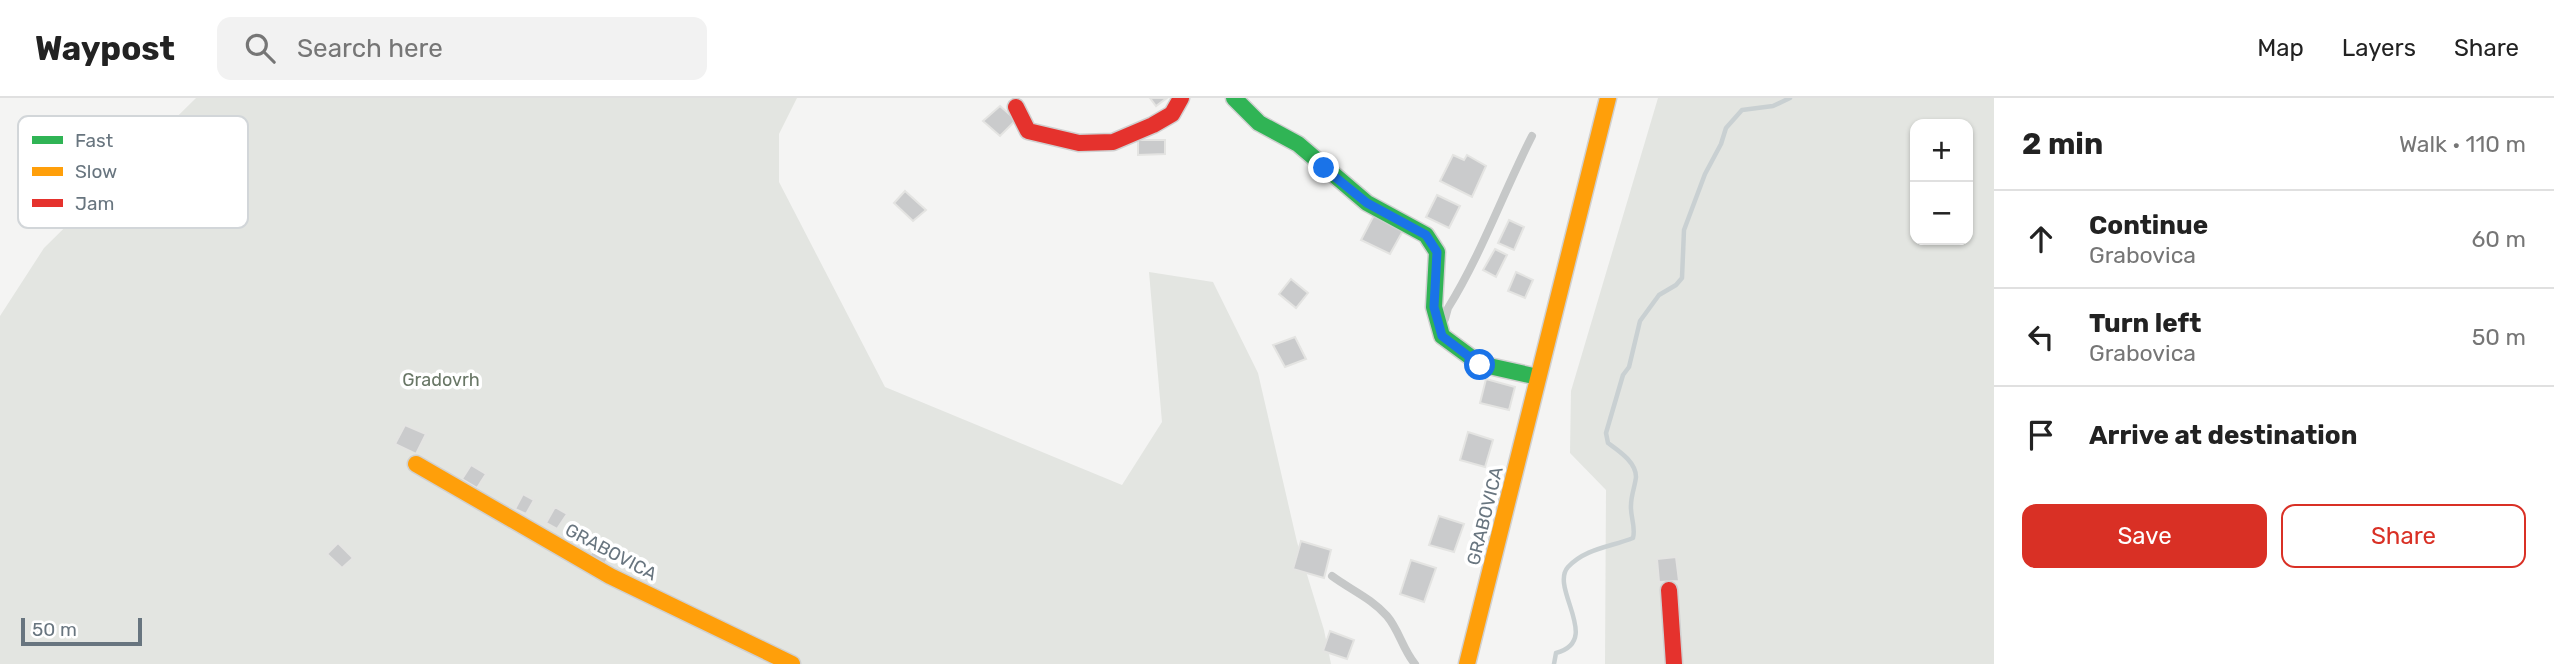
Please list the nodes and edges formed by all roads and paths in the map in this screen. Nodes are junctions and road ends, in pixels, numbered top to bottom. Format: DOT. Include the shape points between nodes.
graph roads {
  1 [pos="1181,98"];
  2 [pos="1234,98"];
  3 [pos="1608,98"];
  4 [pos="1016,107"];
  5 [pos="1532,136"];
  6 [pos="1442,336"];
  7 [pos="1538,377"];
  8 [pos="416,464"];
  9 [pos="1332,576"];
  10 [pos="1669,590"];
  11 [pos="792,664"];
  12 [pos="1415,664"];
  13 [pos="1467,664"];
  14 [pos="1674,664"];
  1 -- 4 [label="street" via="1172,114 1113,142 1079,143 1028,131"];
  2 -- 6 [label="street" via="1259,123 1298,144 1367,203 1426,235 1437,252 1434,307"];
  3 -- 7 [label="street, GRABOVICA"];
  5 -- 6 [label="lane" via="1448,308"];
  6 -- 7 [label="street" via="1480,365"];
  7 -- 13 [label="street, GRABOVICA"];
  8 -- 11 [label="street, GRABOVICA" via="610,576"];
  9 -- 12 [label="lane" via="1370,598 1389,618"];
  10 -- 14 [label="street"];
}
